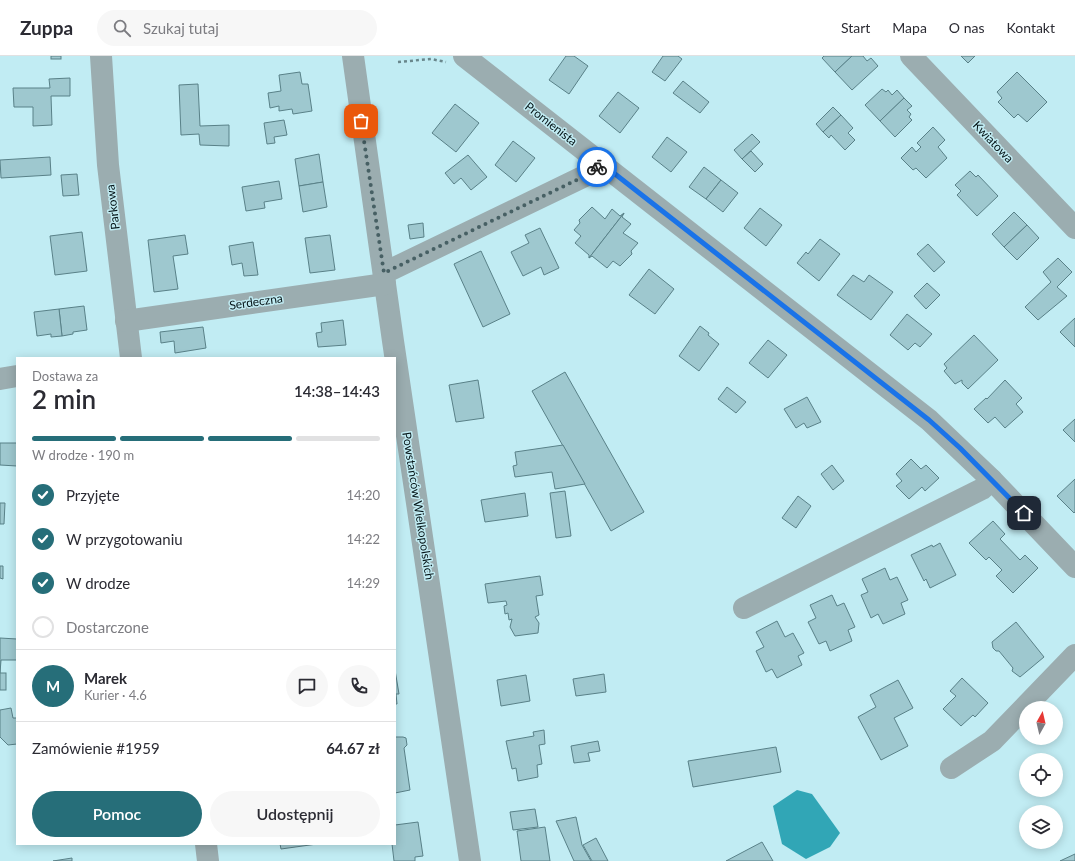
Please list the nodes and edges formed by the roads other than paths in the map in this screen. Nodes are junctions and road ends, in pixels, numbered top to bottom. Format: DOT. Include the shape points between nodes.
graph roads {
  1 [pos="101,56"];
  2 [pos="356,56"];
  3 [pos="464,56"];
  4 [pos="911,56"];
  5 [pos="601,163"];
  6 [pos="1075,228"];
  7 [pos="385,278"];
  8 [pos="126,321"];
  9 [pos="131,357"];
  10 [pos="16,376"];
  11 [pos="0,379"];
  12 [pos="992,480"];
  13 [pos="1075,567"];
  14 [pos="744,608"];
  15 [pos="1075,655"];
  16 [pos="951,768"];
  17 [pos="206,845"];
  18 [pos="208,861"];
  19 [pos="470,861"];
  1 -- 8 [label="street, Parkowa" via="108,165"];
  2 -- 7 [label="street, Powstańców Wielkopolskich"];
  3 -- 5 [label="street, Promienista"];
  4 -- 6 [label="street, Kwiatowa"];
  5 -- 7 [label="street, Serdeczna" via="591,173"];
  5 -- 12 [label="street, Promienista" via="929,420"];
  7 -- 8 [label="street, Serdeczna"];
  7 -- 19 [label="street, Powstańców Wielkopolskich"];
  8 -- 9 [label="street, Parkowa"];
  10 -- 11 [label="street"];
  12 -- 13 [label="street, Promienista"];
  12 -- 14 [label="street" via="982,489"];
  15 -- 16 [label="street" via="992,741"];
  17 -- 18 [label="street"];
}
